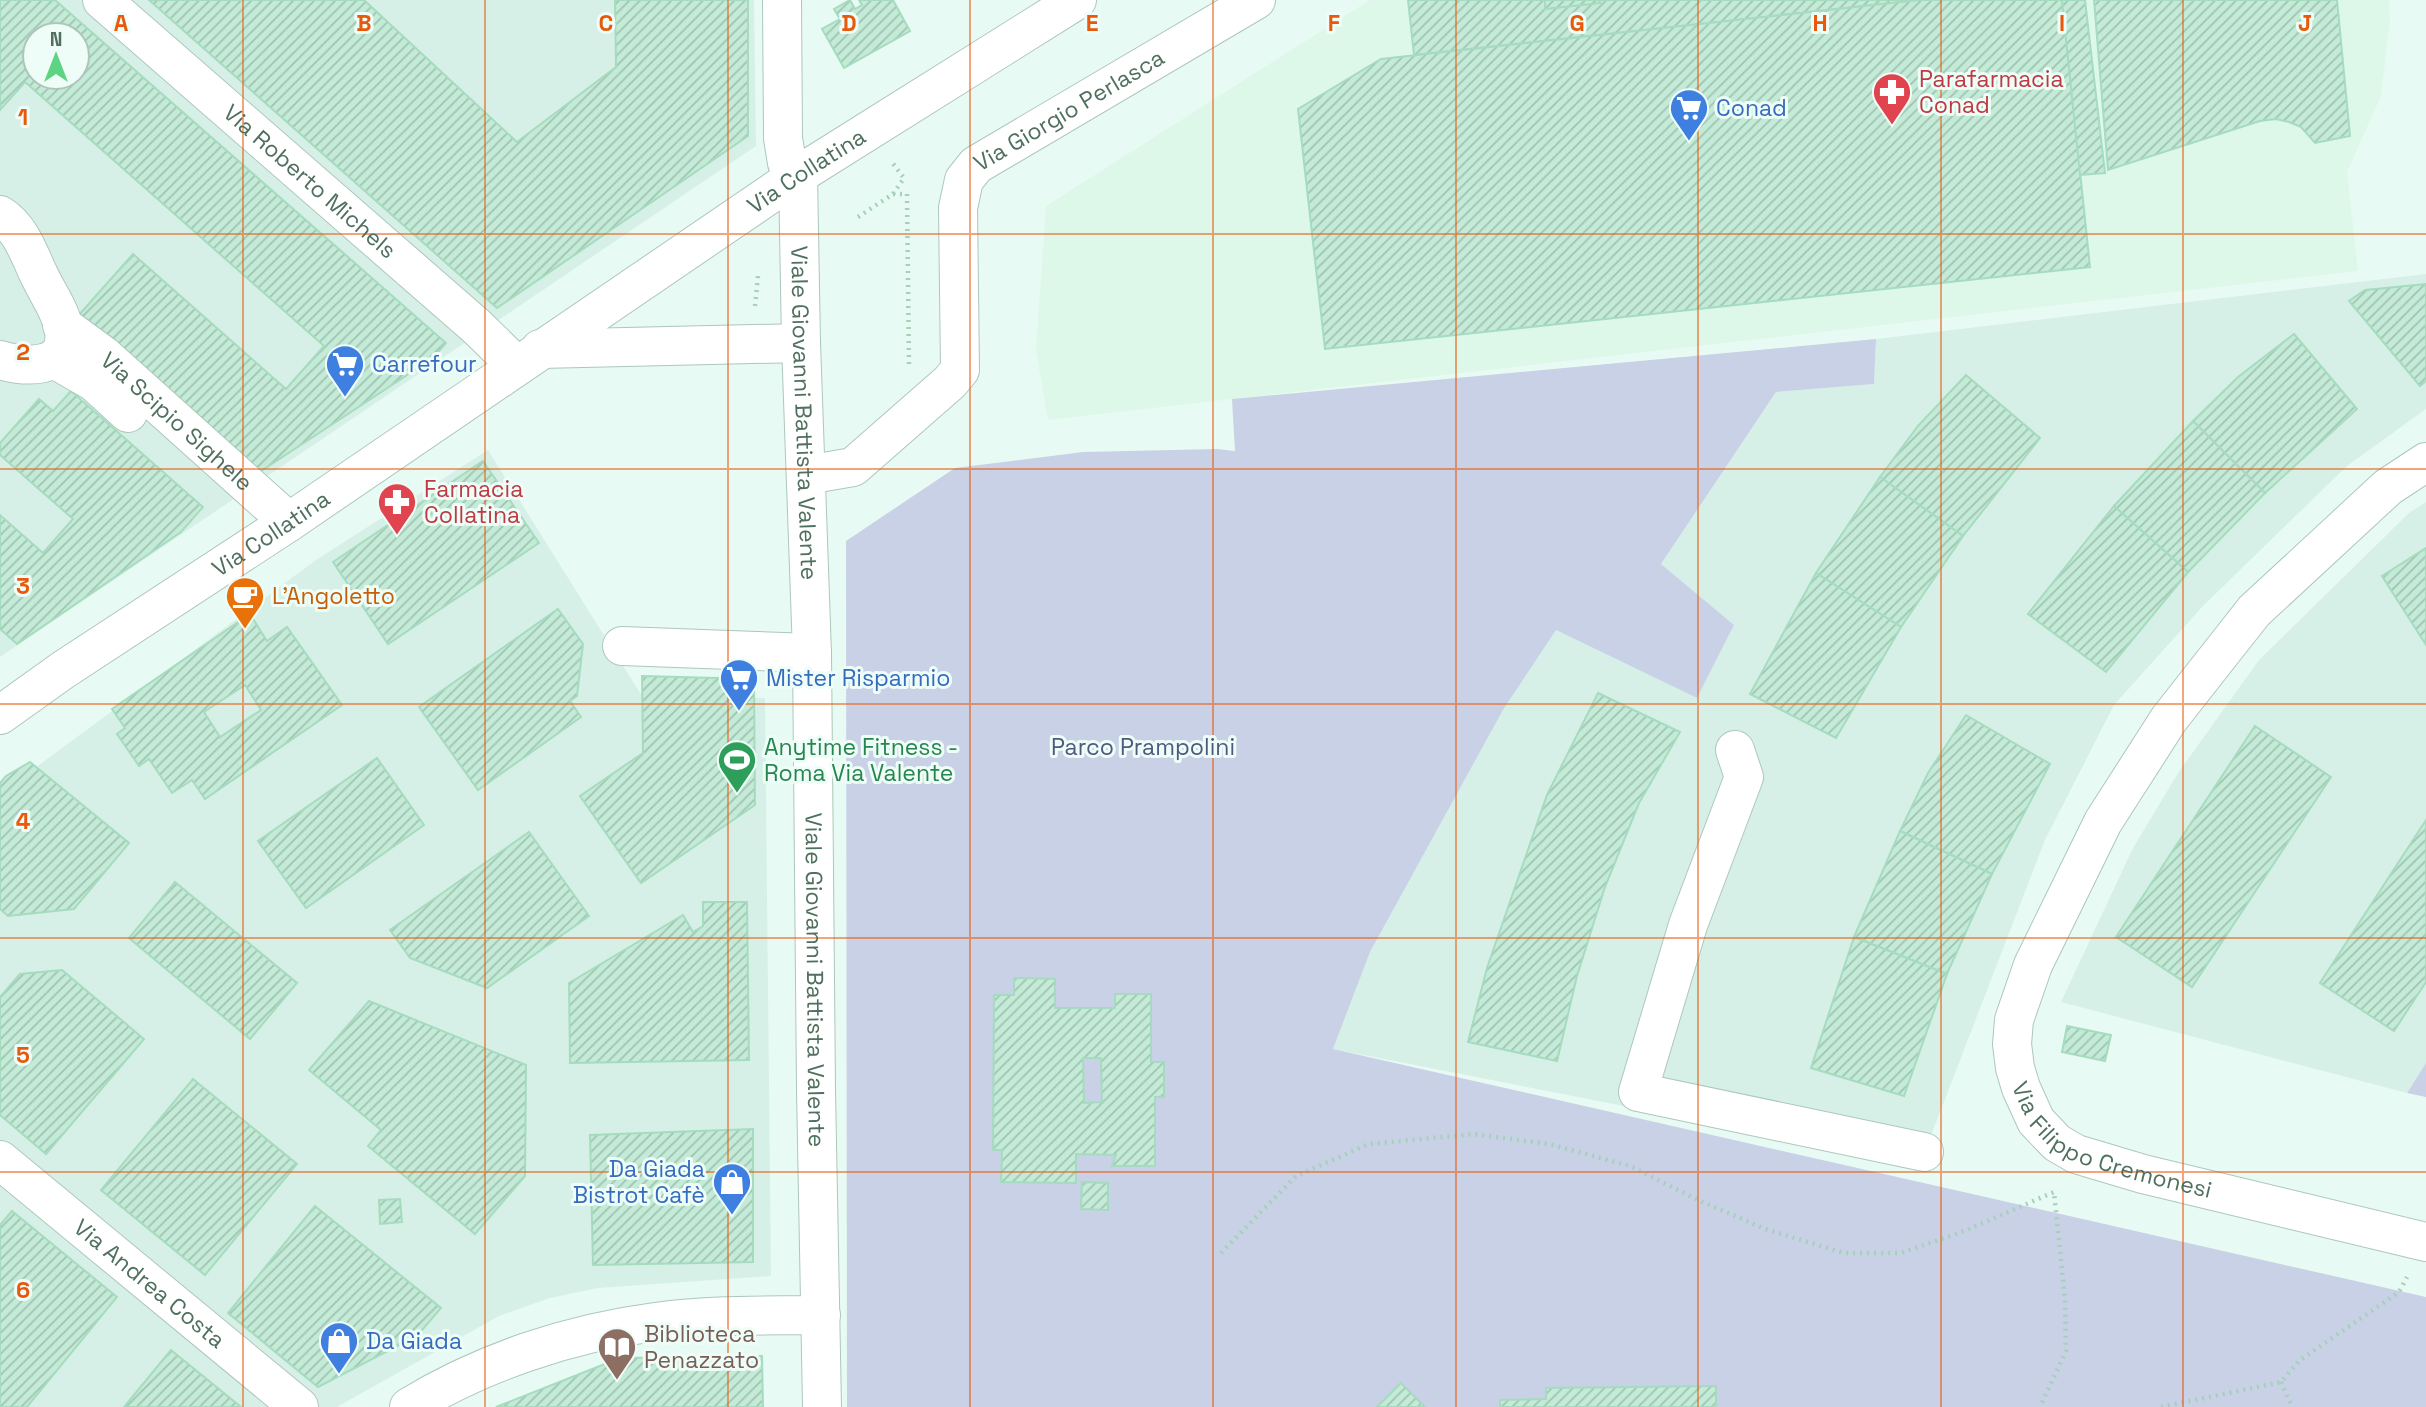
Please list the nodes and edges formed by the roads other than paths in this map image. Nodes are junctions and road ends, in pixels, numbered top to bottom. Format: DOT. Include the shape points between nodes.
graph roads {
  1 [pos="102,0"];
  2 [pos="782,0"];
  3 [pos="1077,0"];
  4 [pos="1256,0"];
  5 [pos="798,175"];
  6 [pos="0,215"];
  7 [pos="58,342"];
  8 [pos="801,343"];
  9 [pos="528,357"];
  10 [pos="0,360"];
  11 [pos="2426,462"];
  12 [pos="807,475"];
  13 [pos="278,529"];
  14 [pos="622,646"];
  15 [pos="812,653"];
  16 [pos="6,699"];
  17 [pos="1735,750"];
  18 [pos="1924,1152"];
  19 [pos="0,1160"];
  20 [pos="2426,1242"];
  21 [pos="821,1315"];
  22 [pos="299,1407"];
  23 [pos="408,1407"];
  24 [pos="822,1407"];
  1 -- 9 [label="street, Via Roberto Michels" via="476,326"];
  2 -- 5 [label="street" via="783,138 787,163"];
  3 -- 5 [label="street, Via Collatina"];
  4 -- 12 [label="street, Via Giorgio Perlasca" via="976,165 964,180 957,208 960,370 853,467"];
  5 -- 8 [label="street, Viale Giovanni Battista Valente"];
  5 -- 9 [label="street, Via Collatina"];
  6 -- 7 [label="street, Via Scipio Sighele" via="20,236"];
  7 -- 10 [label="street" via="43,364"];
  7 -- 13 [label="street, Via Scipio Sighele" via="103,355"];
  8 -- 9 [label="street"];
  8 -- 12 [label="street, Viale Giovanni Battista Valente"];
  9 -- 13 [label="street, Via Collatina"];
  11 -- 20 [label="street, Via Filippo Cremonesi" via="2388,487 2254,611 2169,719 2103,822 2033,965 2014,1020 2012,1044 2021,1088 2036,1121 2057,1143 2076,1154"];
  12 -- 15 [label="street, Viale Giovanni Battista Valente"];
  13 -- 16 [label="street, Via Collatina"];
  14 -- 15 [label="street"];
  15 -- 21 [label="street, Viale Giovanni Battista Valente"];
  17 -- 18 [label="street" via="1744,777 1688,925 1638,1092"];
  19 -- 22 [label="street, Via Andrea Costa"];
  21 -- 23 [label="street" via="722,1316 620,1327 502,1362"];
  21 -- 24 [label="street, Viale Giovanni Battista Valente"];
}
